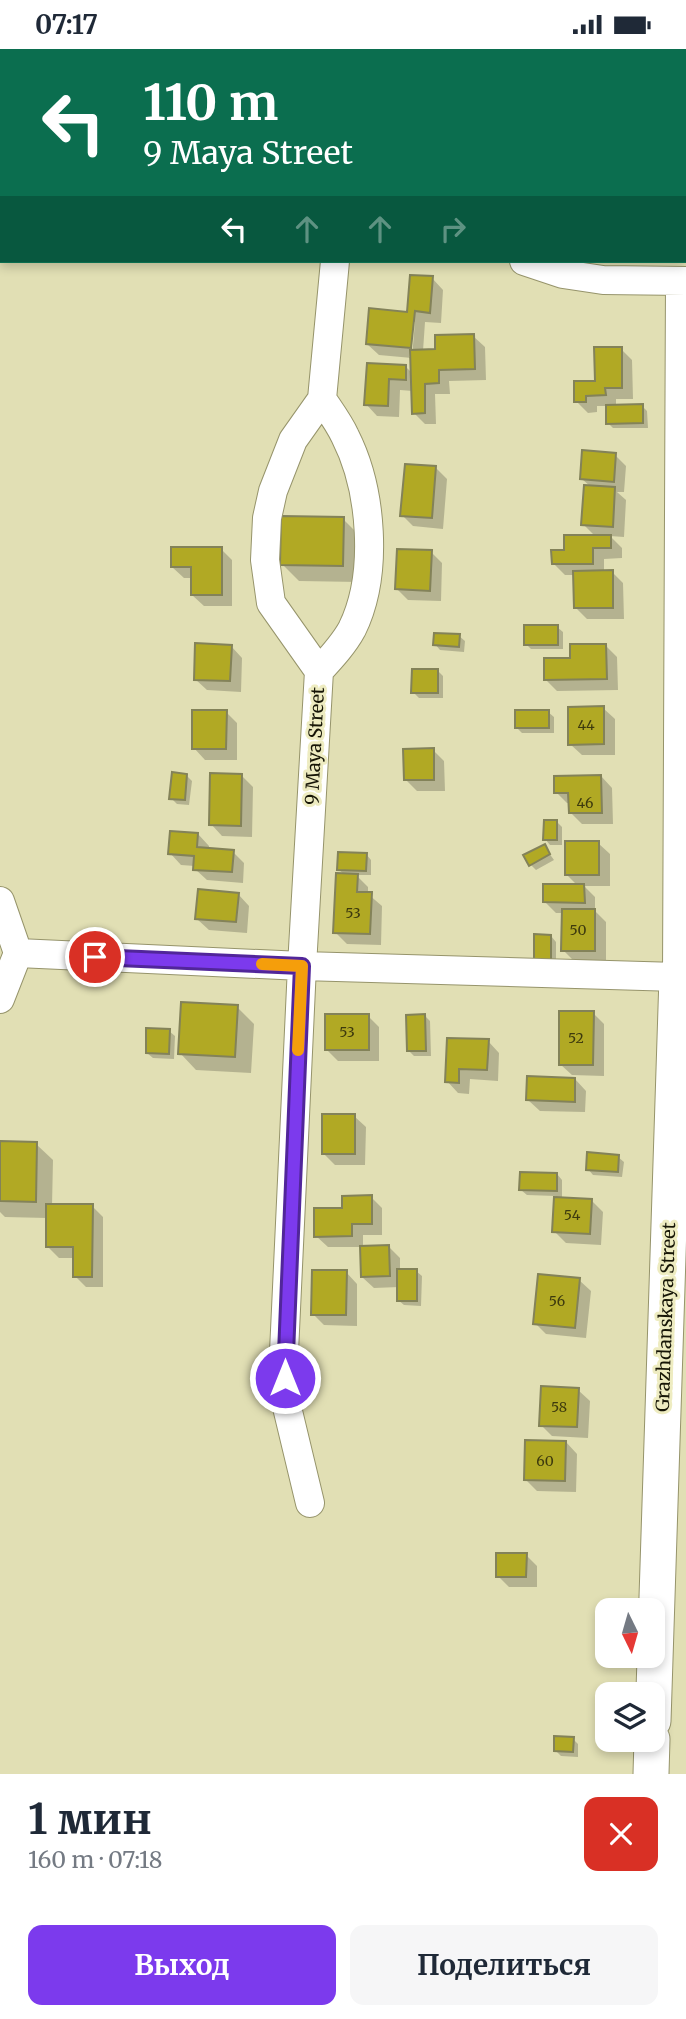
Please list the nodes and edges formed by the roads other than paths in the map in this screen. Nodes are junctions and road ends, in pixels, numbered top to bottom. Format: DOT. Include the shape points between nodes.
graph roads {
  1 [pos="335,263"];
  2 [pos="530,263"];
  3 [pos="683,282"];
  4 [pos="322,400"];
  5 [pos="319,671"];
  6 [pos="0,901"];
  7 [pos="18,953"];
  8 [pos="302,966"];
  9 [pos="681,978"];
  10 [pos="0,999"];
  11 [pos="310,1503"];
  12 [pos="654,1682"];
  13 [pos="651,1752"];
  14 [pos="650,1774"];
  1 -- 4 [label="street"];
  2 -- 3 [label="street" via="603,280"];
  3 -- 9 [label="street, Grazhdanskaya Street"];
  4 -- 5 [label="street" via="354,458 370,545 351,630"];
  4 -- 5 [label="street, 9 Maya Street" via="293,440 273,491 265,560 271,603"];
  5 -- 8 [label="street, 9 Maya Street"];
  6 -- 7 [label="street"];
  7 -- 8 [label="street"];
  7 -- 10 [label="street"];
  8 -- 9 [label="street"];
  8 -- 11 [label="street, 9 Maya Street" via="284,1352 286,1403"];
  9 -- 12 [label="street, Grazhdanskaya Street"];
  13 -- 14 [label="street"];
}
